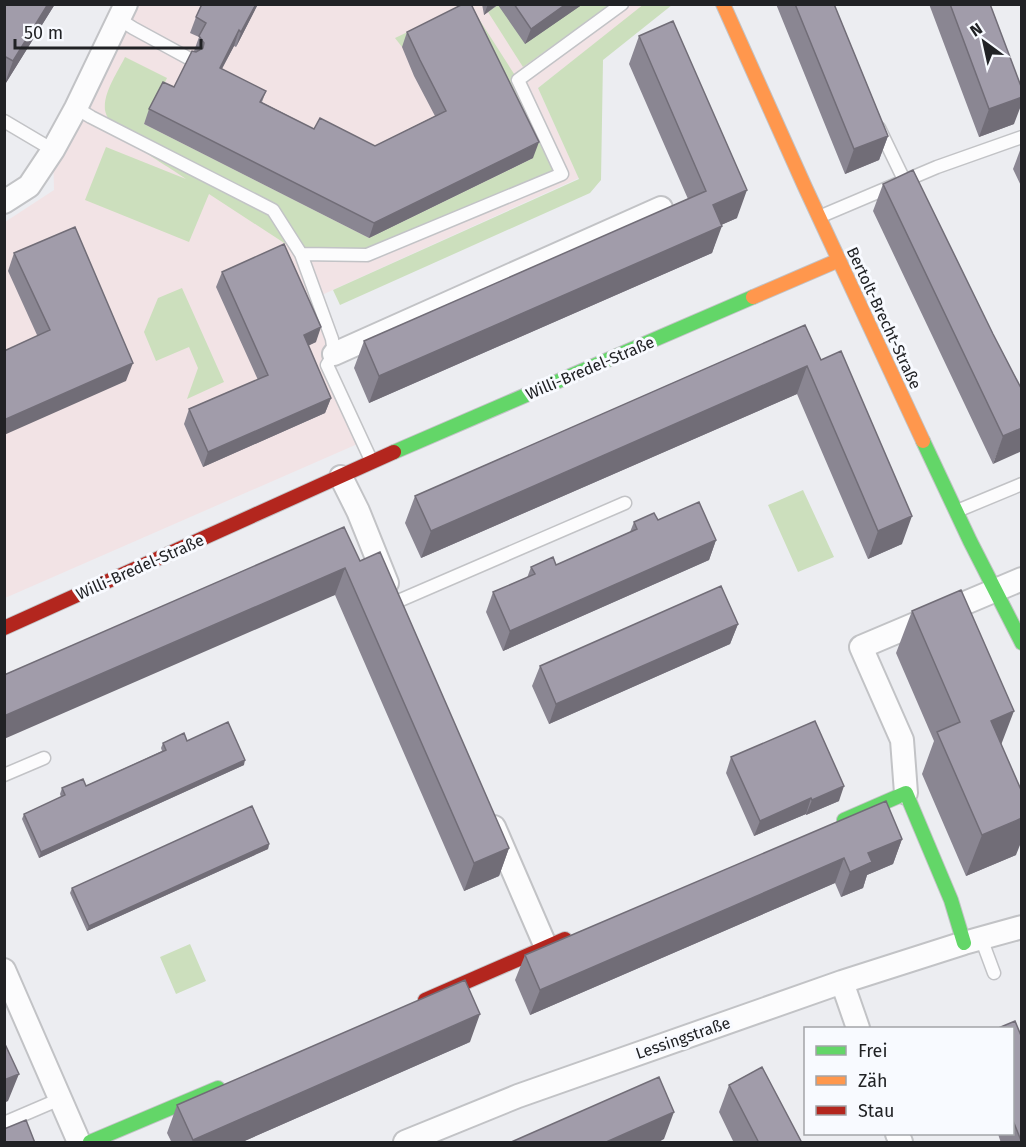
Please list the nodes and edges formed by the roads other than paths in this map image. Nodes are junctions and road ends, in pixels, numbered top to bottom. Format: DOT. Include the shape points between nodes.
graph roads {
  1 [pos="622,4"];
  2 [pos="723,4"];
  3 [pos="123,12"];
  4 [pos="190,59"];
  5 [pos="76,108"];
  6 [pos="873,117"];
  7 [pos="4,121"];
  8 [pos="1022,137"];
  9 [pos="52,150"];
  10 [pos="904,181"];
  11 [pos="4,201"];
  12 [pos="914,201"];
  13 [pos="661,208"];
  14 [pos="819,217"];
  15 [pos="301,254"];
  16 [pos="839,260"];
  17 [pos="334,354"];
  18 [pos="372,462"];
  19 [pos="341,477"];
  20 [pos="1022,484"];
  21 [pos="625,503"];
  22 [pos="956,512"];
  23 [pos="1022,579"];
  24 [pos="994,591"];
  25 [pos="396,602"];
  26 [pos="405,624"];
  27 [pos="4,628"];
  28 [pos="1022,643"];
  29 [pos="44,758"];
  30 [pos="4,775"];
  31 [pos="906,794"];
  32 [pos="485,807"];
  33 [pos="835,824"];
  34 [pos="1022,927"];
  35 [pos="579,933"];
  36 [pos="973,941"];
  37 [pos="546,947"];
  38 [pos="4,970"];
  39 [pos="994,973"];
  40 [pos="842,982"];
  41 [pos="417,1003"];
  42 [pos="857,1027"];
  43 [pos="232,1082"];
  44 [pos="60,1099"];
  45 [pos="4,1124"];
  46 [pos="79,1143"];
  47 [pos="90,1143"];
  48 [pos="405,1143"];
  1 -- 15 [label="lane" via="518,80 562,174 367,255"];
  2 -- 14 [label="street, Bertolt-Brecht-Straße"];
  3 -- 4 [label="lane" via="133,28"];
  3 -- 5 [label="street"];
  5 -- 9 [label="street"];
  5 -- 15 [label="lane" via="273,210"];
  6 -- 10 [label="lane"];
  7 -- 9 [label="lane"];
  8 -- 10 [label="lane"];
  9 -- 11 [label="street" via="29,186"];
  10 -- 12 [label="lane"];
  10 -- 14 [label="lane"];
  13 -- 17 [label="street"];
  14 -- 16 [label="street, Bertolt-Brecht-Straße"];
  15 -- 17 [label="lane"];
  16 -- 18 [label="street, Willi-Bredel-Straße"];
  16 -- 22 [label="street, Bertolt-Brecht-Straße"];
  17 -- 18 [label="lane" via="327,365"];
  18 -- 19 [label="street, Willi-Bredel-Straße"];
  19 -- 25 [label="street"];
  19 -- 27 [label="street, Willi-Bredel-Straße"];
  20 -- 22 [label="lane"];
  21 -- 25 [label="lane"];
  22 -- 24 [label="street, Bertolt-Brecht-Straße"];
  23 -- 24 [label="street"];
  24 -- 28 [label="street, Bertolt-Brecht-Straße"];
  24 -- 31 [label="street" via="861,647 902,740"];
  25 -- 26 [label="street"];
  29 -- 30 [label="lane"];
  31 -- 33 [label="street"];
  31 -- 36 [label="street" via="951,900"];
  32 -- 37 [label="street"];
  34 -- 36 [label="street, Lessingstraße"];
  35 -- 37 [label="street"];
  36 -- 39 [label="lane"];
  36 -- 40 [label="street, Lessingstraße"];
  37 -- 41 [label="street"];
  38 -- 44 [label="street"];
  40 -- 42 [label="street"];
  40 -- 48 [label="street, Lessingstraße" via="518,1096"];
  43 -- 47 [label="street"];
  44 -- 45 [label="lane"];
  44 -- 46 [label="street"];
}
